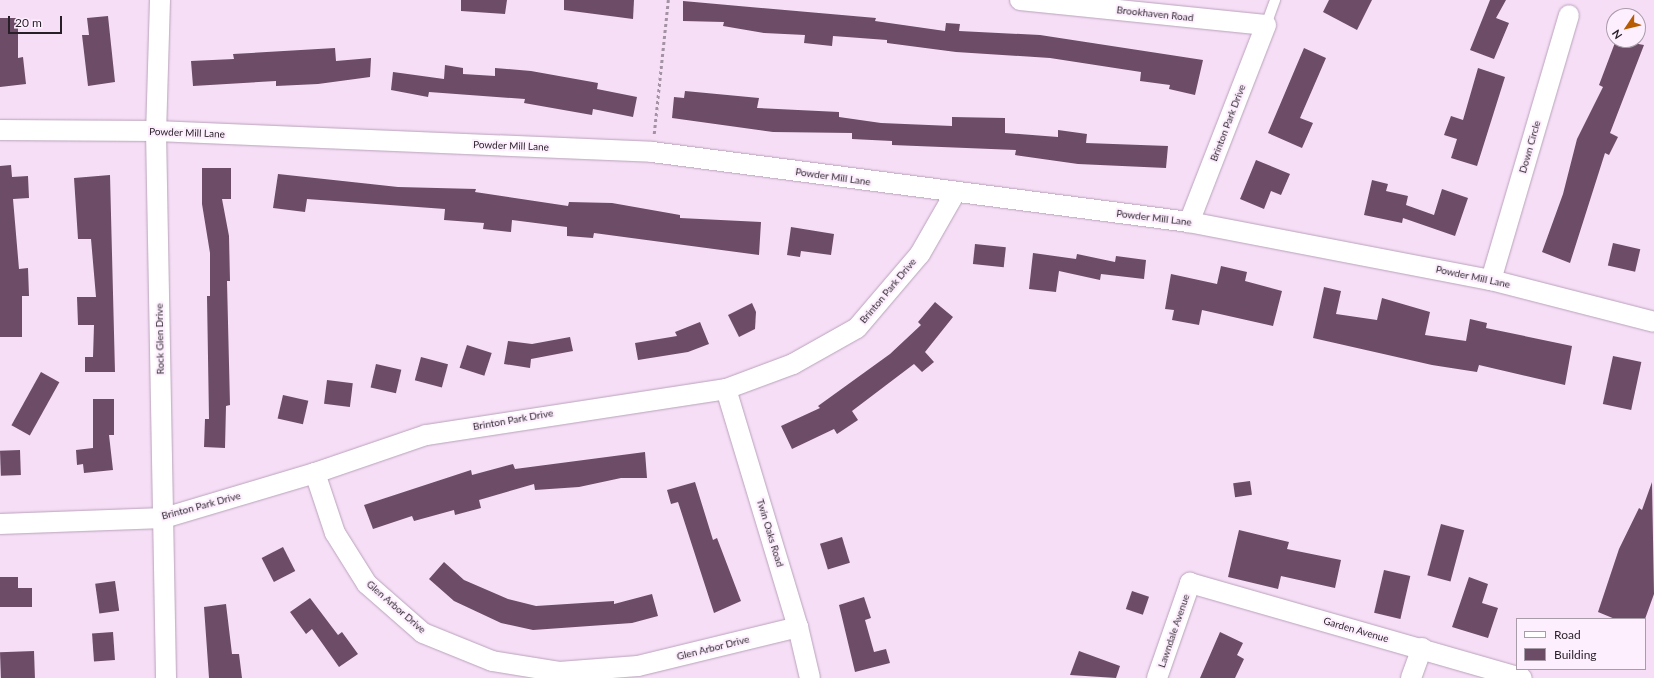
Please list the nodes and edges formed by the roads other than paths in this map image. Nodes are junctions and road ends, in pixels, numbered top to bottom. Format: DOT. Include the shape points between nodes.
graph roads {
  1 [pos="160,0"];
  2 [pos="1020,0"];
  3 [pos="1275,0"];
  4 [pos="1569,15"];
  5 [pos="1266,25"];
  6 [pos="0,130"];
  7 [pos="156,131"];
  8 [pos="955,193"];
  9 [pos="1189,222"];
  10 [pos="1491,280"];
  11 [pos="1654,322"];
  12 [pos="726,389"];
  13 [pos="315,473"];
  14 [pos="164,518"];
  15 [pos="0,524"];
  16 [pos="1190,583"];
  17 [pos="798,627"];
  18 [pos="1422,648"];
  19 [pos="166,678"];
  20 [pos="810,678"];
  21 [pos="1157,678"];
  22 [pos="1411,678"];
  23 [pos="1522,678"];
  1 -- 7 [label="street, Rock Glen Drive"];
  2 -- 5 [label="street, Brookhaven Road"];
  3 -- 5 [label="lane"];
  4 -- 10 [label="street, Down Circle"];
  5 -- 9 [label="street, Brinton Park Drive"];
  6 -- 7 [label="street, Powder Mill Lane"];
  7 -- 8 [label="street, Powder Mill Lane" via="652,152"];
  7 -- 14 [label="street, Rock Glen Drive"];
  8 -- 9 [label="street, Powder Mill Lane"];
  8 -- 12 [label="street, Brinton Park Drive" via="920,254 856,328 793,364"];
  9 -- 10 [label="street, Powder Mill Lane"];
  10 -- 11 [label="street, Powder Mill Lane"];
  12 -- 13 [label="street, Brinton Park Drive" via="426,434"];
  12 -- 17 [label="street, Twin Oaks Road"];
  13 -- 14 [label="street, Brinton Park Drive"];
  13 -- 17 [label="street, Glen Arbor Drive" via="335,532 367,584 423,633 492,661 559,672 638,666"];
  14 -- 15 [label="street, Brinton Park Drive"];
  14 -- 19 [label="street, Rock Glen Drive"];
  16 -- 18 [label="street, Garden Avenue"];
  16 -- 21 [label="street, Lawndale Avenue"];
  17 -- 20 [label="street, Twin Oaks Road"];
  18 -- 22 [label="street"];
  18 -- 23 [label="street, Garden Avenue"];
}
